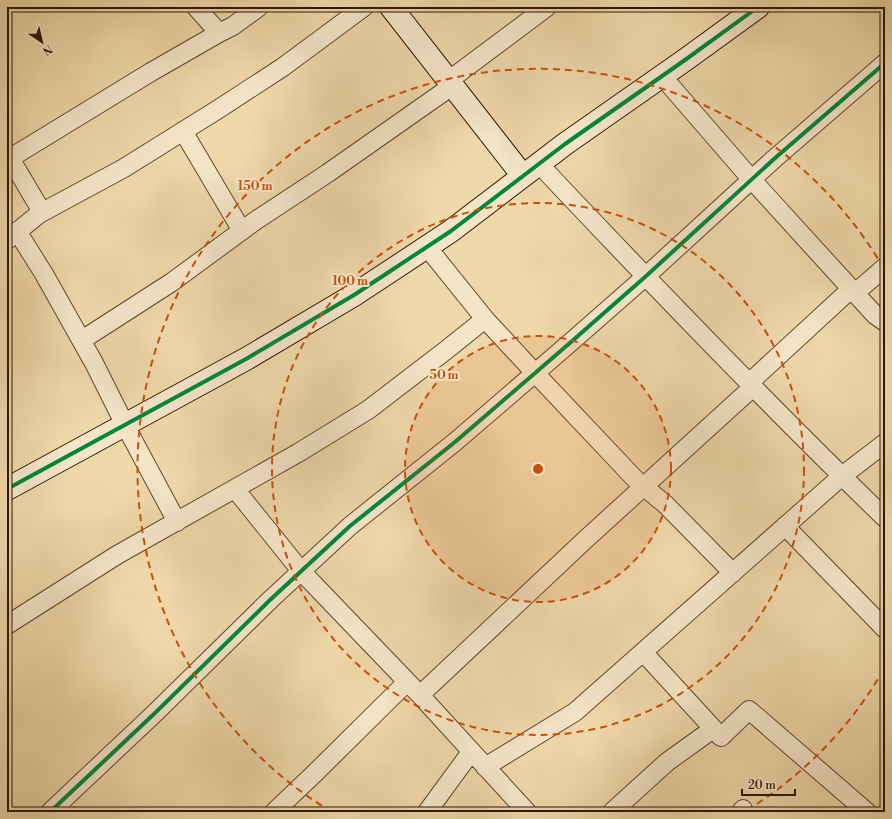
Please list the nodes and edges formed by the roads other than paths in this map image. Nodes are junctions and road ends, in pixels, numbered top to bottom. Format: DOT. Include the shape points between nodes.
graph roads {
  1 [pos="196,7"];
  2 [pos="259,7"];
  3 [pos="364,7"];
  4 [pos="391,7"];
  5 [pos="547,7"];
  6 [pos="758,7"];
  7 [pos="219,32"];
  8 [pos="885,63"];
  9 [pos="662,76"];
  10 [pos="450,83"];
  11 [pos="183,131"];
  12 [pos="8,159"];
  13 [pos="531,170"];
  14 [pos="752,180"];
  15 [pos="42,212"];
  16 [pos="242,231"];
  17 [pos="12,235"];
  18 [pos="427,247"];
  19 [pos="885,267"];
  20 [pos="645,277"];
  21 [pos="853,291"];
  22 [pos="485,319"];
  23 [pos="885,322"];
  24 [pos="82,340"];
  25 [pos="535,373"];
  26 [pos="751,385"];
  27 [pos="125,425"];
  28 [pos="885,443"];
  29 [pos="842,476"];
  30 [pos="644,486"];
  31 [pos="7,489"];
  32 [pos="235,489"];
  33 [pos="885,518"];
  34 [pos="177,522"];
  35 [pos="785,526"];
  36 [pos="302,571"];
  37 [pos="733,573"];
  38 [pos="7,625"];
  39 [pos="885,629"];
  40 [pos="643,652"];
  41 [pos="407,682"];
  42 [pos="420,695"];
  43 [pos="713,729"];
  44 [pos="472,752"];
  45 [pos="485,766"];
  46 [pos="50,812"];
  47 [pos="274,812"];
  48 [pos="427,812"];
  49 [pos="527,812"];
  50 [pos="612,812"];
  51 [pos="867,812"];
  1 -- 7 [label="street"];
  2 -- 7 [label="street" via="233,26"];
  3 -- 11 [label="street" via="282,67"];
  4 -- 10 [label="street"];
  5 -- 10 [label="street"];
  6 -- 9 [label="street"];
  7 -- 12 [label="street"];
  8 -- 14 [label="street"];
  9 -- 13 [label="street"];
  9 -- 14 [label="street"];
  10 -- 13 [label="street"];
  10 -- 16 [label="street" via="406,119"];
  11 -- 15 [label="street" via="124,168"];
  11 -- 16 [label="street"];
  12 -- 15 [label="street"];
  13 -- 18 [label="street"];
  13 -- 20 [label="street"];
  14 -- 20 [label="street"];
  14 -- 21 [label="street"];
  15 -- 17 [label="street"];
  16 -- 24 [label="street" via="172,282"];
  17 -- 24 [label="street" via="44,274"];
  18 -- 22 [label="street"];
  18 -- 27 [label="street" via="354,295 246,359"];
  19 -- 21 [label="street"];
  20 -- 25 [label="street"];
  20 -- 26 [label="street"];
  21 -- 23 [label="street"];
  21 -- 26 [label="street"];
  22 -- 25 [label="street"];
  22 -- 32 [label="street" via="368,410"];
  24 -- 27 [label="street"];
  25 -- 30 [label="street"];
  25 -- 36 [label="street" via="455,442 350,526"];
  26 -- 29 [label="street"];
  26 -- 30 [label="street"];
  27 -- 31 [label="street"];
  27 -- 34 [label="street"];
  28 -- 29 [label="street"];
  29 -- 33 [label="street"];
  29 -- 35 [label="street"];
  30 -- 37 [label="street"];
  30 -- 42 [label="street"];
  32 -- 34 [label="street"];
  32 -- 36 [label="street"];
  34 -- 38 [label="street" via="117,555"];
  35 -- 37 [label="street"];
  35 -- 39 [label="street"];
  36 -- 41 [label="street"];
  36 -- 46 [label="street"];
  37 -- 40 [label="street"];
  40 -- 43 [label="street"];
  40 -- 45 [label="street" via="575,712"];
  41 -- 42 [label="street"];
  41 -- 47 [label="street"];
  42 -- 44 [label="street"];
  43 -- 50 [label="street" via="667,762"];
  43 -- 51 [label="street" via="721,737 749,710"];
  44 -- 45 [label="street"];
  44 -- 48 [label="street"];
  45 -- 49 [label="street"];
}
